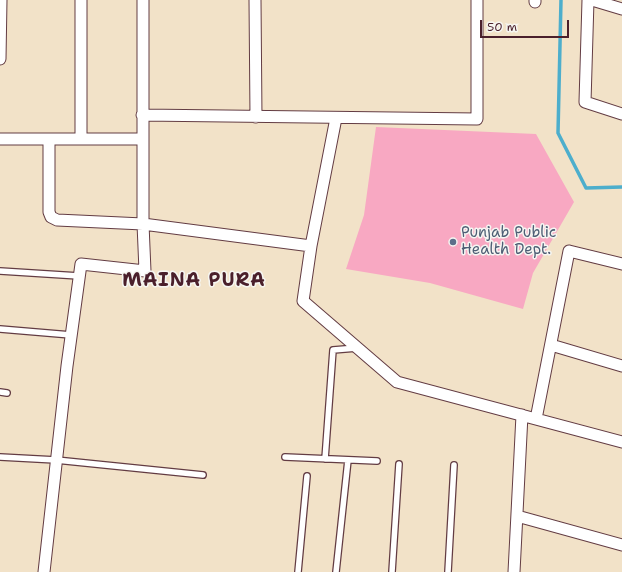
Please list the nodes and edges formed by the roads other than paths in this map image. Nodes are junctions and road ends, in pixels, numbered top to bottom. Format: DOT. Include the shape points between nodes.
graph roads {
  1 [pos="1,0"];
  2 [pos="81,0"];
  3 [pos="142,0"];
  4 [pos="255,0"];
  5 [pos="265,0"];
  6 [pos="477,0"];
  7 [pos="588,0"];
  8 [pos="592,0"];
  9 [pos="622,9"];
  10 [pos="0,59"];
  11 [pos="622,114"];
  12 [pos="142,115"];
  13 [pos="256,117"];
  14 [pos="336,118"];
  15 [pos="0,139"];
  16 [pos="49,139"];
  17 [pos="81,139"];
  18 [pos="142,139"];
  19 [pos="143,224"];
  20 [pos="311,246"];
  21 [pos="622,264"];
  22 [pos="0,272"];
  23 [pos="80,276"];
  24 [pos="0,329"];
  25 [pos="71,335"];
  26 [pos="551,345"];
  27 [pos="357,348"];
  28 [pos="622,366"];
  29 [pos="0,392"];
  30 [pos="8,392"];
  31 [pos="522,415"];
  32 [pos="536,419"];
  33 [pos="622,442"];
  34 [pos="0,457"];
  35 [pos="285,457"];
  36 [pos="325,459"];
  37 [pos="56,460"];
  38 [pos="348,460"];
  39 [pos="376,461"];
  40 [pos="399,464"];
  41 [pos="454,465"];
  42 [pos="203,475"];
  43 [pos="308,476"];
  44 [pos="516,516"];
  45 [pos="622,545"];
  46 [pos="44,572"];
  47 [pos="298,572"];
  48 [pos="336,572"];
  49 [pos="392,572"];
  50 [pos="448,572"];
  51 [pos="514,572"];
  1 -- 10 [label="street"];
  2 -- 17 [label="street"];
  3 -- 12 [label="street"];
  4 -- 5 [label="street"];
  4 -- 13 [label="street"];
  6 -- 14 [label="street" via="477,119"];
  7 -- 11 [label="street" via="585,102"];
  8 -- 9 [label="street"];
  12 -- 13 [label="street"];
  12 -- 18 [label="street"];
  13 -- 14 [label="street"];
  14 -- 20 [label="street"];
  15 -- 16 [label="street"];
  16 -- 17 [label="street"];
  16 -- 19 [label="street" via="51,217 57,220"];
  17 -- 18 [label="street"];
  18 -- 19 [label="street"];
  19 -- 20 [label="street"];
  19 -- 23 [label="street" via="145,271 81,264"];
  20 -- 27 [label="street" via="303,301"];
  21 -- 26 [label="street" via="569,250"];
  22 -- 23 [label="lane"];
  23 -- 25 [label="street"];
  24 -- 25 [label="lane"];
  25 -- 37 [label="street"];
  26 -- 28 [label="street"];
  26 -- 32 [label="street"];
  27 -- 31 [label="street" via="397,382"];
  27 -- 36 [label="lane" via="334,350"];
  29 -- 30 [label="lane"];
  31 -- 32 [label="street"];
  31 -- 44 [label="street"];
  32 -- 33 [label="street"];
  34 -- 37 [label="lane"];
  35 -- 36 [label="lane"];
  36 -- 38 [label="lane"];
  37 -- 42 [label="lane"];
  37 -- 46 [label="street"];
  38 -- 39 [label="lane"];
  38 -- 48 [label="lane"];
  40 -- 49 [label="lane"];
  41 -- 50 [label="lane"];
  43 -- 47 [label="lane"];
  44 -- 45 [label="street"];
  44 -- 51 [label="street"];
}
